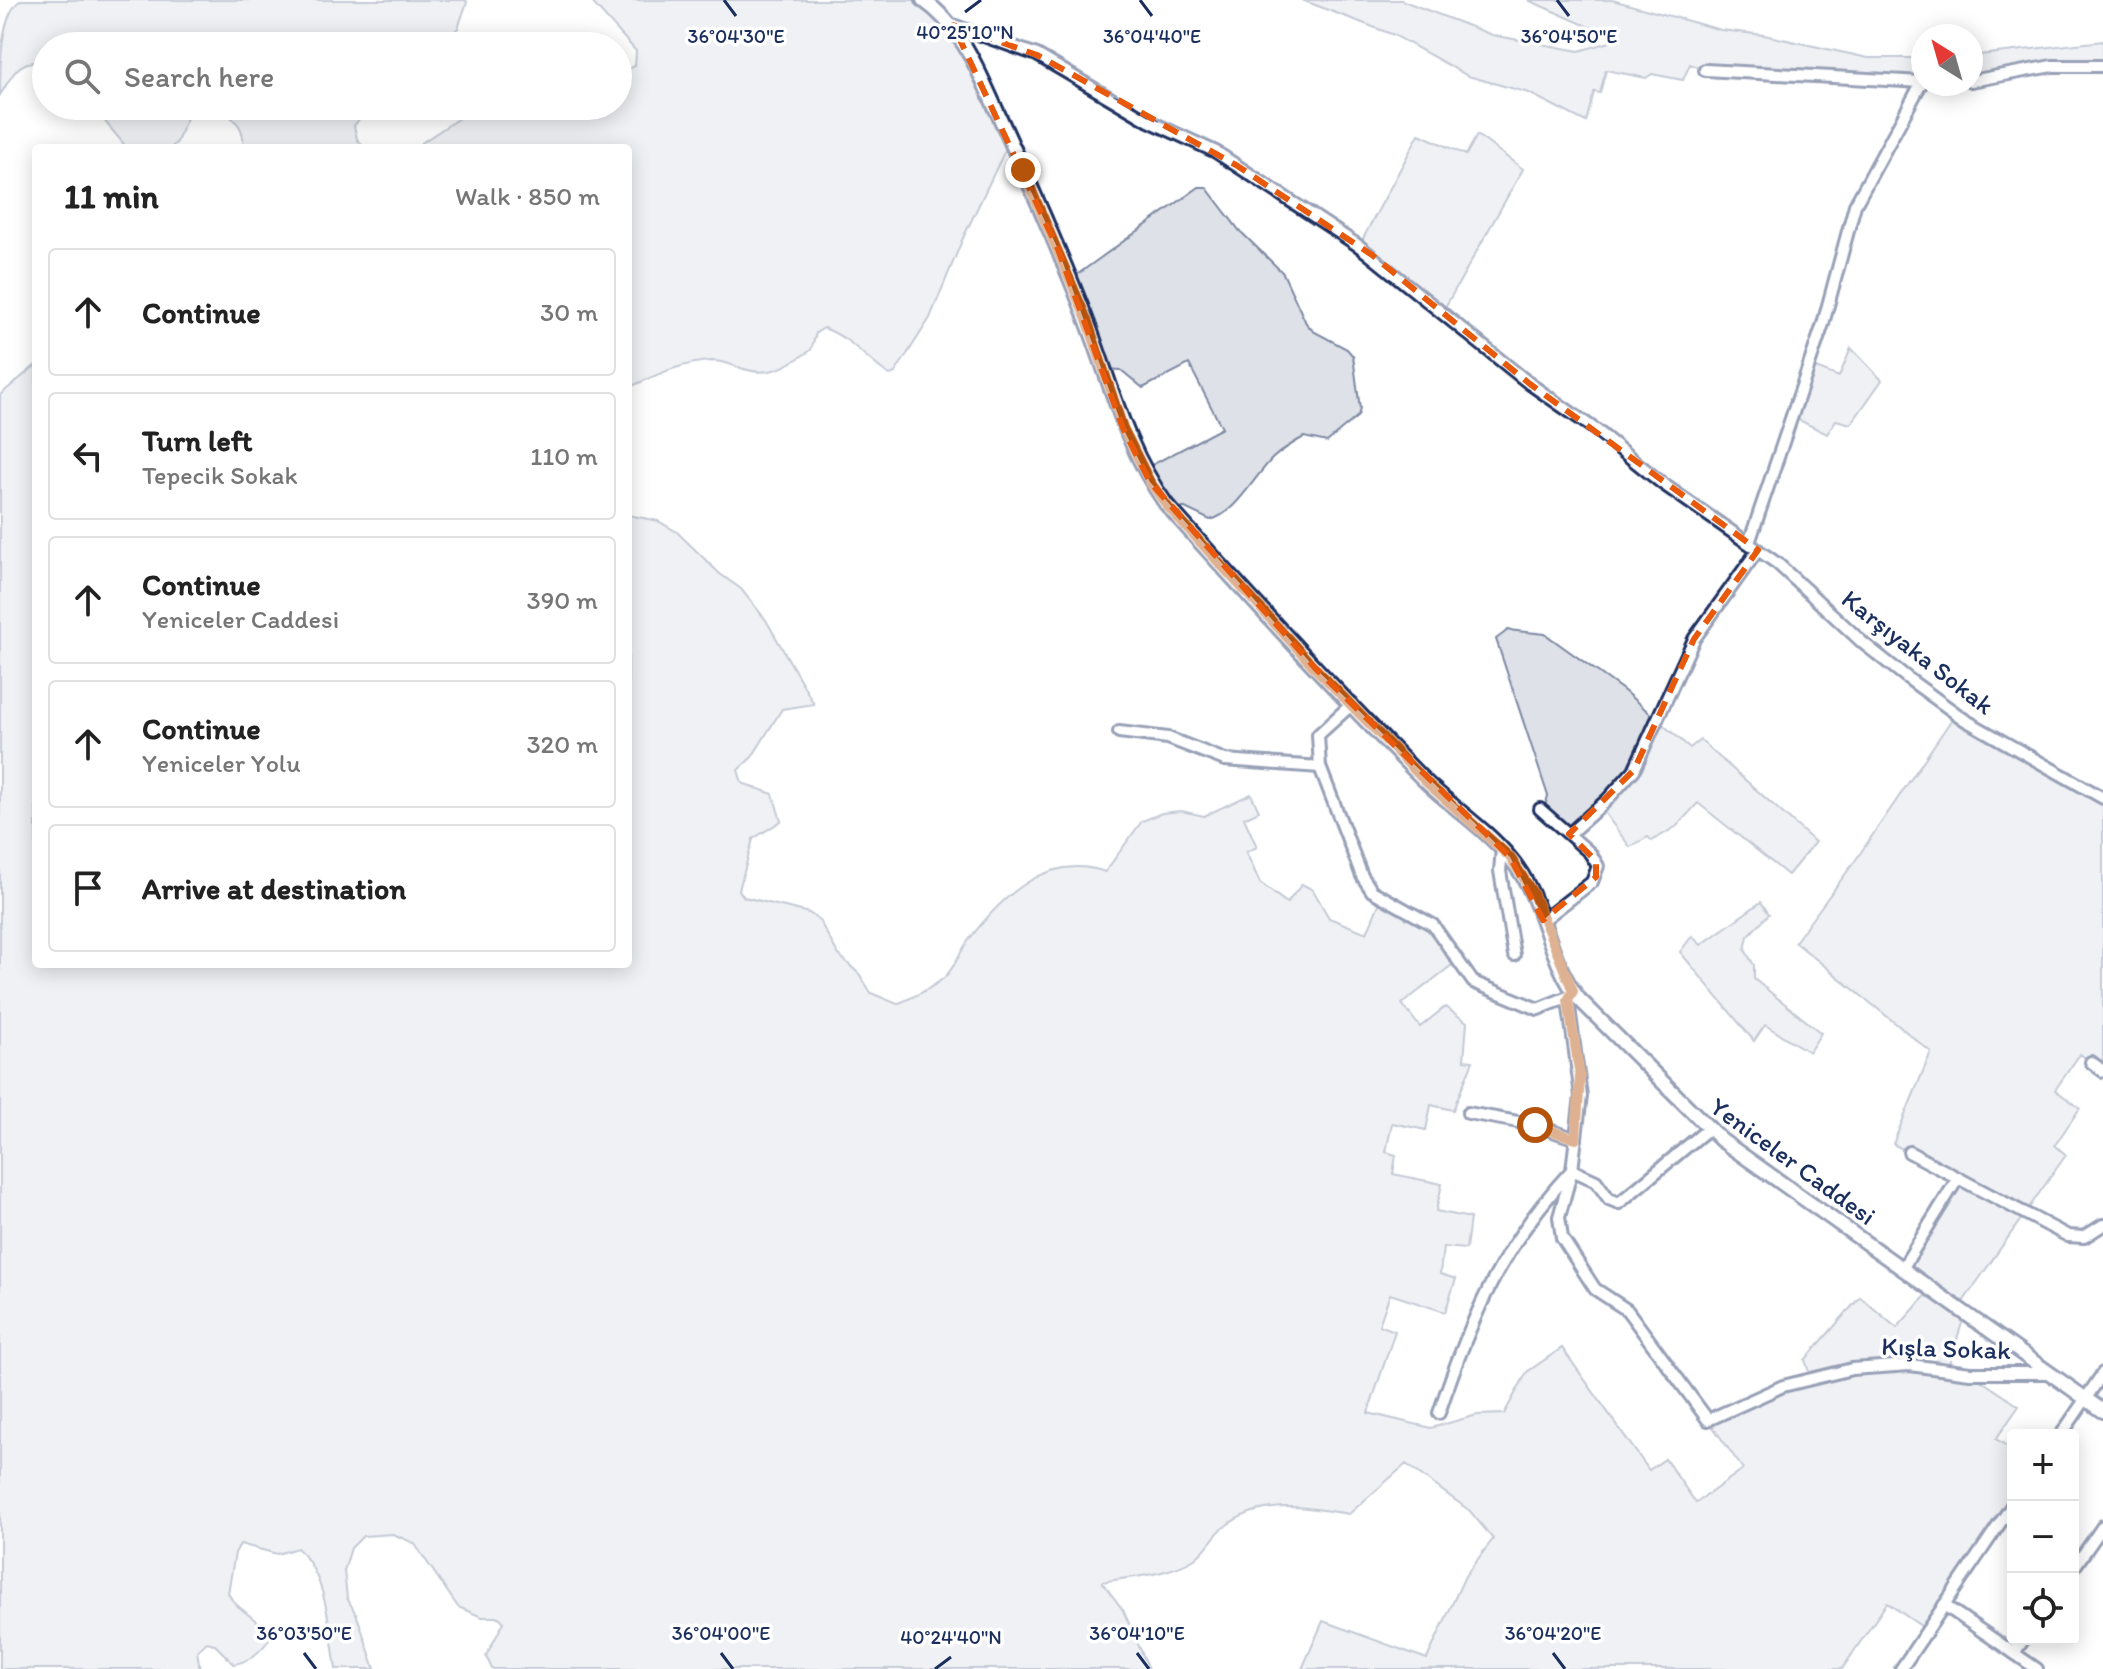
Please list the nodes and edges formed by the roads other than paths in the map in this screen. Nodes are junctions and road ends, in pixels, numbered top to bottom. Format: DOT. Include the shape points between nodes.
graph roads {
  1 [pos="923,0"];
  2 [pos="953,25"];
  3 [pos="2103,66"];
  4 [pos="1705,70"];
  5 [pos="1983,79"];
  6 [pos="1911,81"];
  7 [pos="1915,96"];
  8 [pos="1754,546"];
  9 [pos="1352,704"];
  10 [pos="1119,732"];
  11 [pos="1320,767"];
  12 [pos="2103,798"];
  13 [pos="1540,809"];
  14 [pos="1569,834"];
  15 [pos="1502,849"];
  16 [pos="1543,920"];
  17 [pos="1514,955"];
  18 [pos="1570,994"];
  19 [pos="2091,1062"];
  20 [pos="2103,1071"];
  21 [pos="1468,1113"];
  22 [pos="1708,1129"];
  23 [pos="1576,1139"];
  24 [pos="1909,1152"];
  25 [pos="1572,1170"];
  26 [pos="1958,1178"];
  27 [pos="2103,1225"];
  28 [pos="1902,1269"];
  29 [pos="2047,1373"];
  30 [pos="2103,1373"];
  31 [pos="2085,1399"];
  32 [pos="2103,1411"];
  33 [pos="1439,1413"];
  34 [pos="2065,1429"];
  35 [pos="2007,1513"];
  36 [pos="2103,1526"];
  37 [pos="2079,1560"];
  38 [pos="1944,1605"];
  39 [pos="2020,1645"];
  40 [pos="2014,1653"];
  41 [pos="2031,1668"];
  42 [pos="1901,1669"];
  1 -- 2 [label="street"];
  2 -- 8 [label="street, Karşıyaka Sokak" via="1037,55 1249,173 1372,255 1530,384"];
  2 -- 9 [label="street, Yeniceler Caddesi" via="1058,249 1136,459 1166,504"];
  3 -- 5 [label="street" via="2052,66"];
  4 -- 6 [label="street"];
  7 -- 8 [label="street" via="1855,205"];
  8 -- 12 [label="street, Karşıyaka Sokak" via="1939,702"];
  8 -- 14 [label="street" via="1699,631 1634,770"];
  9 -- 11 [label="street" via="1318,735"];
  9 -- 15 [label="street, Yeniceler Caddesi" via="1426,782"];
  10 -- 11 [label="street" via="1168,738 1225,760"];
  11 -- 18 [label="street" via="1362,876 1377,895 1433,925 1480,987 1538,1009"];
  13 -- 14 [label="street"];
  14 -- 16 [label="street" via="1590,853 1598,871 1592,882"];
  15 -- 16 [label="street, Yeniceler Caddesi" via="1526,880"];
  15 -- 17 [label="street" via="1500,871"];
  16 -- 18 [label="street, Yeniceler Caddesi"];
  18 -- 22 [label="street, Yeniceler Caddesi"];
  18 -- 23 [label="street" via="1580,1076"];
  19 -- 20 [label="street"];
  21 -- 23 [label="street" via="1535,1125"];
  22 -- 25 [label="street" via="1619,1203 1609,1199 1596,1181"];
  22 -- 28 [label="street, Yeniceler Caddesi"];
  23 -- 25 [label="street"];
  24 -- 26 [label="street"];
  25 -- 29 [label="street, Kışla Sokak" via="1559,1217 1568,1250 1595,1289 1627,1310 1708,1420 1783,1386 1852,1369 1910,1365 1970,1373"];
  25 -- 33 [label="street" via="1517,1234 1499,1265 1460,1348"];
  26 -- 27 [label="street" via="2068,1236 2084,1237"];
  26 -- 28 [label="street"];
  28 -- 29 [label="street, Yeniceler Caddesi"];
  29 -- 31 [label="street, Yeniceler Caddesi"];
  30 -- 31 [label="street"];
  31 -- 32 [label="street, Yeniceler Caddesi"];
  31 -- 34 [label="street"];
  35 -- 38 [label="street"];
  36 -- 37 [label="street"];
  38 -- 40 [label="street"];
  38 -- 42 [label="street"];
  39 -- 40 [label="street"];
  40 -- 41 [label="street"];
}
